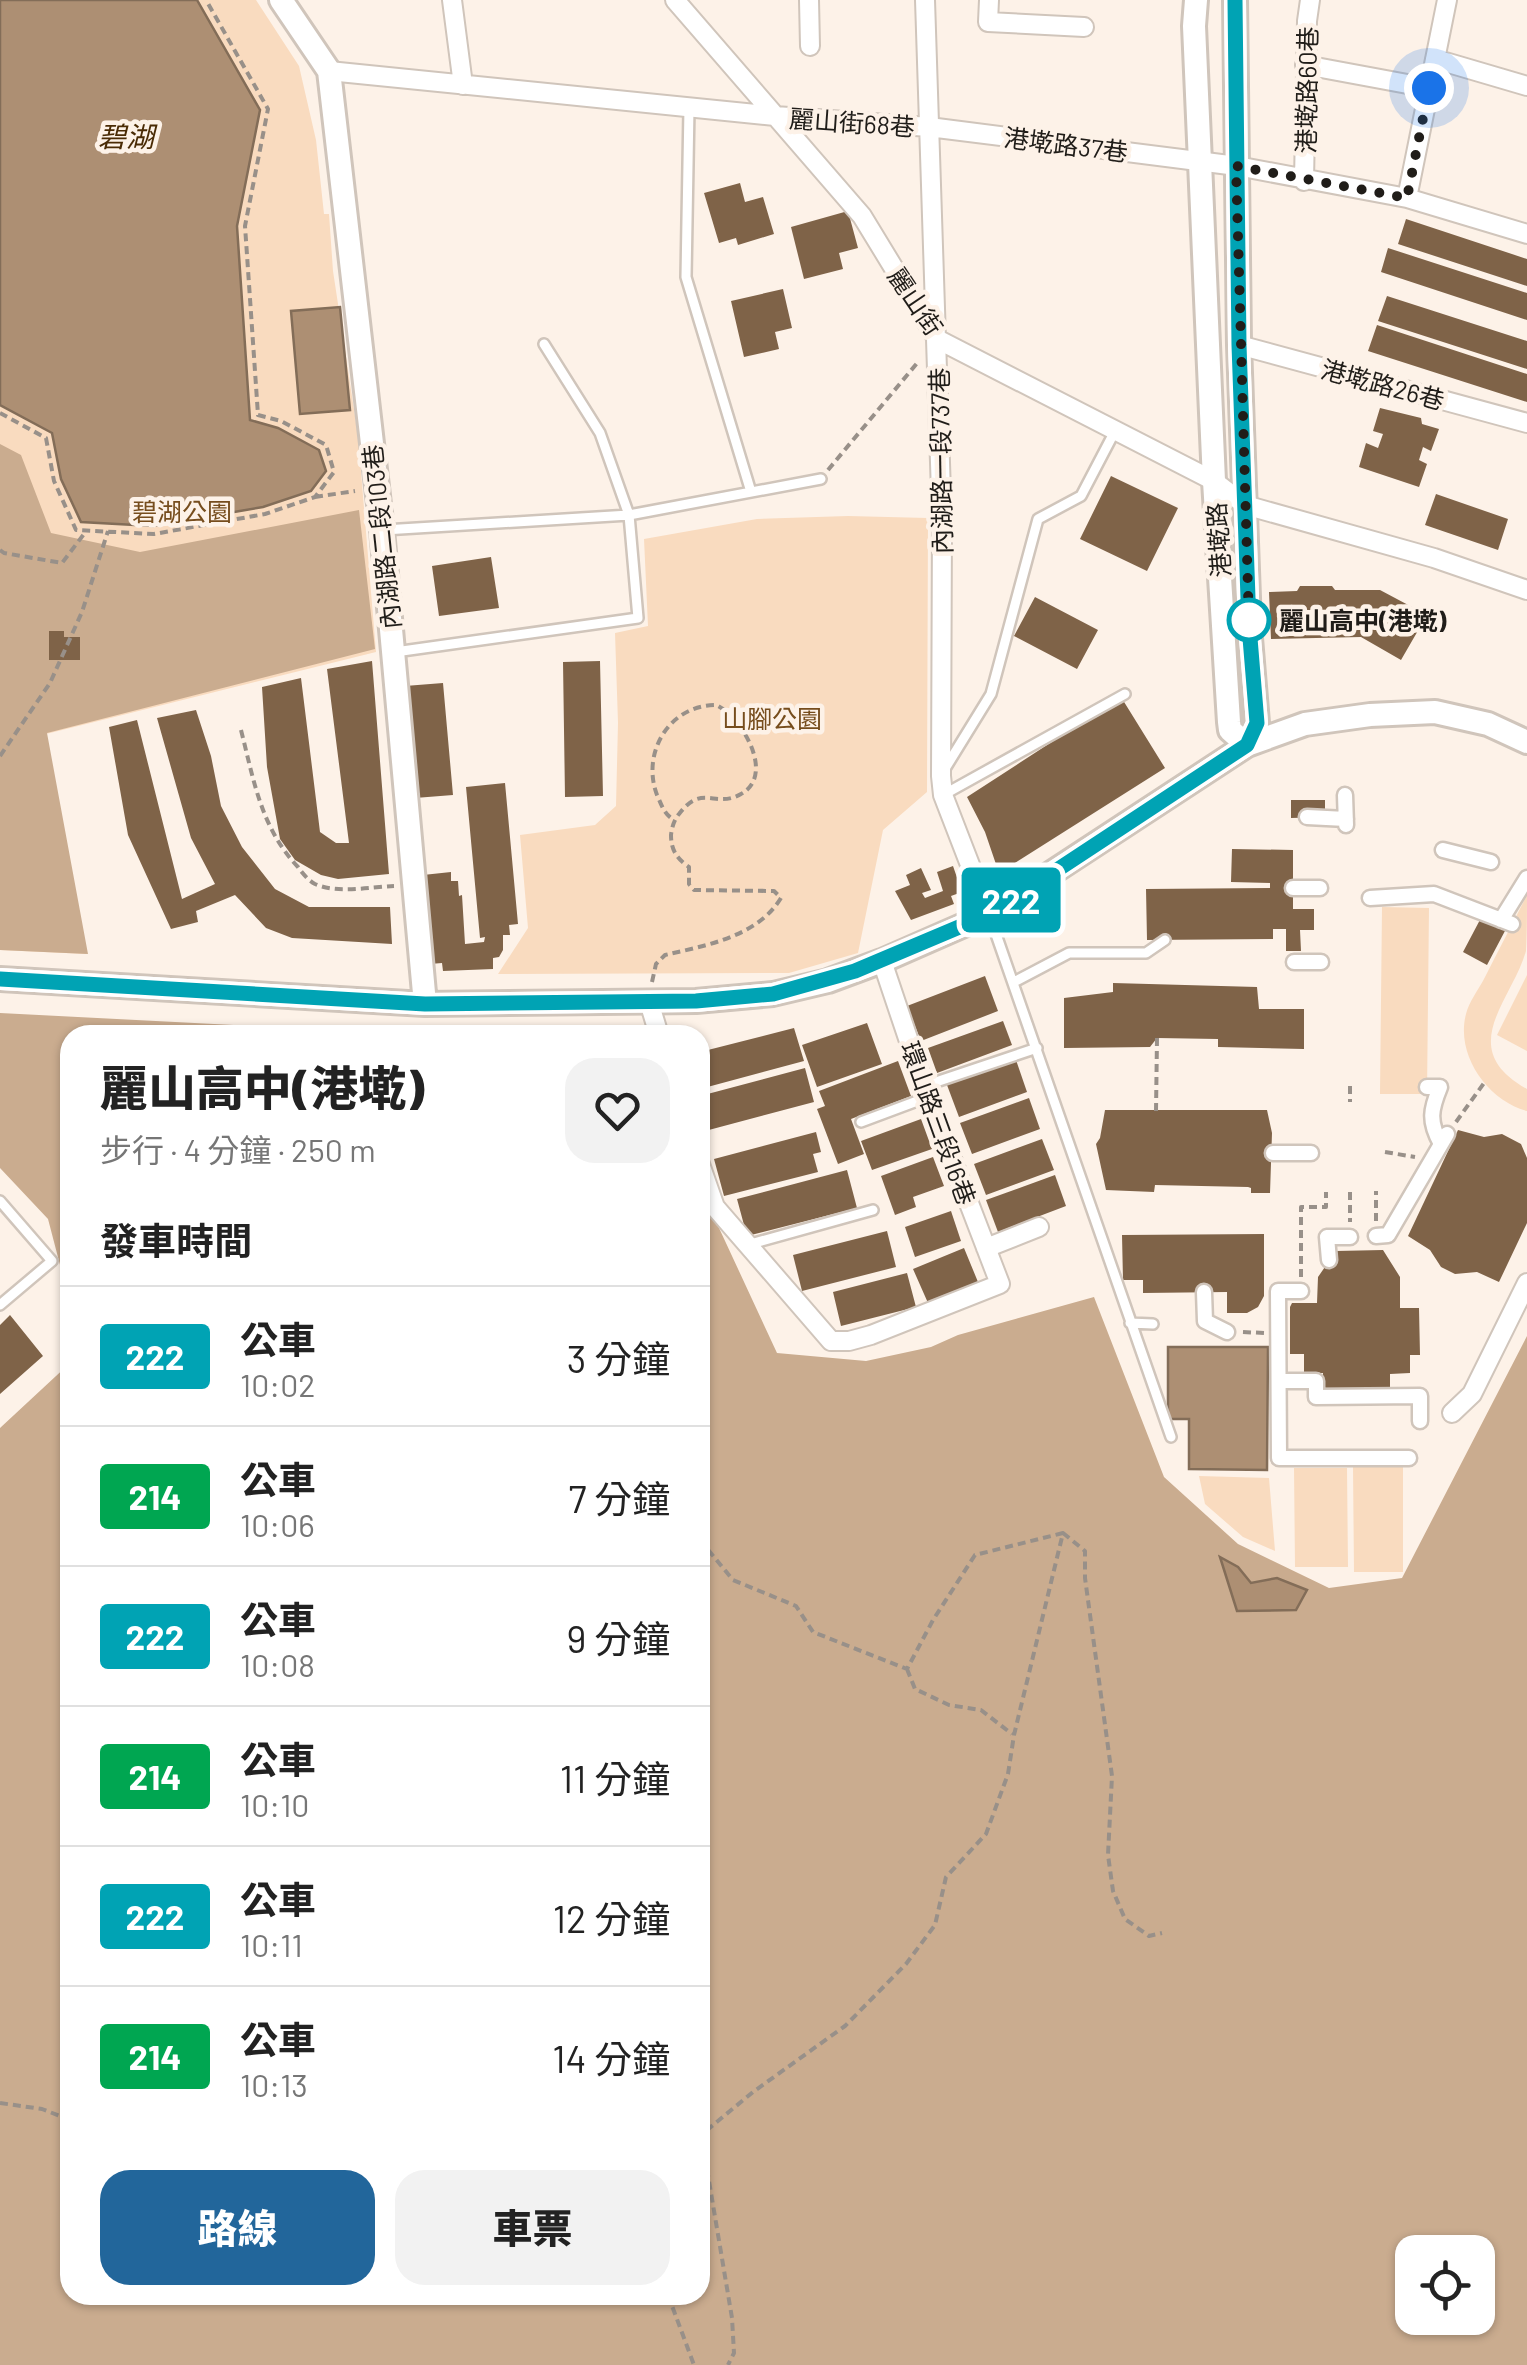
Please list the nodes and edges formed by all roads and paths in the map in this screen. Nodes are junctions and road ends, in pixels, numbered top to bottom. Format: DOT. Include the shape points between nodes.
graph roads {
  1 [pos="206,0"];
  2 [pos="281,0"];
  3 [pos="452,0"];
  4 [pos="675,0"];
  5 [pos="808,0"];
  6 [pos="925,0"];
  7 [pos="989,0"];
  8 [pos="1196,0"];
  9 [pos="1235,0"];
  10 [pos="1310,0"];
  11 [pos="1446,0"];
  12 [pos="1084,28"];
  13 [pos="810,46"];
  14 [pos="1435,59"];
  15 [pos="1305,65"];
  16 [pos="329,71"];
  17 [pos="463,86"];
  18 [pos="1527,86"];
  19 [pos="1429,88"];
  20 [pos="689,108"];
  21 [pos="775,116"];
  22 [pos="930,127"];
  23 [pos="1202,162"];
  24 [pos="1236,166"];
  25 [pos="1304,180"];
  26 [pos="1407,198"];
  27 [pos="1527,234"];
  28 [pos="937,339"];
  29 [pos="544,344"];
  30 [pos="1239,345"];
  31 [pos="0,413"];
  32 [pos="1527,423"];
  33 [pos="1116,428"];
  34 [pos="820,479"];
  35 [pos="1214,481"];
  36 [pos="377,488"];
  37 [pos="750,492"];
  38 [pos="316,496"];
  39 [pos="1245,504"];
  40 [pos="629,515"];
  41 [pos="86,530"];
  42 [pos="382,530"];
  43 [pos="108,532"];
  44 [pos="0,550"];
  45 [pos="1527,590"];
  46 [pos="393,653"];
  47 [pos="1125,694"];
  48 [pos="241,730"];
  49 [pos="1527,742"];
  50 [pos="1247,745"];
  51 [pos="0,756"];
  52 [pos="942,785"];
  53 [pos="1346,796"];
  54 [pos="1308,818"];
  55 [pos="674,820"];
  56 [pos="1443,850"];
  57 [pos="1490,862"];
  58 [pos="1524,874"];
  59 [pos="414,885"];
  60 [pos="1292,888"];
  61 [pos="1320,888"];
  62 [pos="1370,898"];
  63 [pos="990,914"];
  64 [pos="1165,940"];
  65 [pos="882,961"];
  66 [pos="1294,962"];
  67 [pos="1322,962"];
  68 [pos="0,979"];
  69 [pos="1014,982"];
  70 [pos="649,1002"];
  71 [pos="425,1004"];
  72 [pos="655,1025"];
  73 [pos="1157,1038"];
  74 [pos="1037,1048"];
  75 [pos="1484,1083"];
  76 [pos="1350,1086"];
  77 [pos="1427,1087"];
  78 [pos="926,1092"];
  79 [pos="1350,1102"];
  80 [pos="1156,1111"];
  81 [pos="861,1122"];
  82 [pos="1444,1139"];
  83 [pos="1385,1152"];
  84 [pos="1272,1153"];
  85 [pos="1311,1153"];
  86 [pos="1429,1164"];
  87 [pos="1376,1191"];
  88 [pos="1326,1192"];
  89 [pos="1350,1192"];
  90 [pos="710,1193"];
  91 [pos="0,1200"];
  92 [pos="873,1210"];
  93 [pos="1038,1227"];
  94 [pos="1350,1236"];
  95 [pos="1376,1236"];
  96 [pos="747,1245"];
  97 [pos="986,1248"];
  98 [pos="1329,1260"];
  99 [pos="1527,1282"];
  100 [pos="1302,1291"];
  101 [pos="1204,1292"];
  102 [pos="0,1306"];
  103 [pos="1130,1323"];
  104 [pos="1153,1324"];
  105 [pos="1228,1332"];
  106 [pos="1279,1333"];
  107 [pos="1279,1381"];
  108 [pos="1452,1413"];
  109 [pos="1420,1421"];
  110 [pos="1171,1437"];
  111 [pos="1409,1458"];
  112 [pos="1063,1532"];
  113 [pos="710,1552"];
  114 [pos="907,1669"];
  115 [pos="1014,1735"];
  116 [pos="1162,1933"];
  117 [pos="0,2104"];
  118 [pos="60,2116"];
  119 [pos="710,2128"];
  120 [pos="710,2184"];
  121 [pos="672,2305"];
  122 [pos="694,2365"];
  123 [pos="728,2365"];
  1 -- 38 [label="path" via="268,109 245,226 258,415 326,444 334,472"];
  2 -- 16 [label="street, 內湖路二段103巷"];
  3 -- 17 [label="street"];
  4 -- 21 [label="street, 麗山街"];
  5 -- 13 [label="street"];
  6 -- 22 [label="street, 內湖路一段737巷"];
  7 -- 12 [label="street" via="988,22"];
  8 -- 23 [label="street, 港墘路"];
  9 -- 24 [label="street, 港墘路"];
  10 -- 15 [label="street, 港墘路60巷"];
  11 -- 14 [label="street"];
  14 -- 18 [label="street"];
  14 -- 19 [label="street"];
  15 -- 19 [label="street"];
  15 -- 25 [label="street, 港墘路60巷"];
  16 -- 17 [label="street"];
  16 -- 36 [label="street, 內湖路二段103巷"];
  17 -- 20 [label="street"];
  19 -- 26 [label="street"];
  20 -- 21 [label="street"];
  20 -- 37 [label="lane" via="686,277"];
  21 -- 22 [label="street, 麗山街68巷"];
  21 -- 28 [label="street, 麗山街" via="862,216"];
  22 -- 23 [label="street, 港墘路37巷"];
  22 -- 28 [label="street, 內湖路一段737巷"];
  23 -- 24 [label="street, 港墘路37巷"];
  23 -- 35 [label="street, 港墘路"];
  24 -- 25 [label="street, 港墘路37巷"];
  24 -- 30 [label="street, 港墘路"];
  25 -- 26 [label="street, 港墘路37巷"];
  26 -- 27 [label="street, 港墘路37巷"];
  28 -- 33 [label="street, 麗山街"];
  28 -- 34 [label="path"];
  28 -- 52 [label="street, 內湖路一段737巷"];
  29 -- 40 [label="lane" via="600,433"];
  30 -- 32 [label="street, 港墘路26巷"];
  30 -- 39 [label="street, 港墘路"];
  31 -- 41 [label="path" via="46,438 67,516 76,530"];
  33 -- 35 [label="street, 麗山街"];
  33 -- 52 [label="lane" via="1081,496 1038,519 991,694"];
  34 -- 37 [label="lane"];
  35 -- 39 [label="street, 麗山街"];
  35 -- 50 [label="street, 港墘路" via="1230,730"];
  36 -- 38 [label="path"];
  36 -- 42 [label="street, 內湖路二段103巷"];
  37 -- 40 [label="lane"];
  38 -- 43 [label="path" via="265,514 154,534"];
  39 -- 45 [label="street"];
  39 -- 50 [label="street, 港墘路" via="1257,723"];
  40 -- 42 [label="lane"];
  40 -- 46 [label="lane" via="638,618"];
  41 -- 43 [label="path"];
  41 -- 44 [label="path" via="62,563"];
  42 -- 46 [label="street, 內湖路二段103巷"];
  43 -- 51 [label="path" via="50,683"];
  46 -- 59 [label="street, 內湖路二段103巷"];
  47 -- 52 [label="lane"];
  48 -- 59 [label="path" via="261,813 278,846 314,883"];
  49 -- 50 [label="street" via="1488,724 1434,712 1305,724"];
  50 -- 63 [label="street"];
  52 -- 63 [label="street, 內湖路一段737巷"];
  53 -- 54 [label="street" via="1346,823"];
  55 -- 55 [label="path" via="689,801 724,800 749,788 755,764 749,741 738,720 716,705 688,710 659,739 654,788"];
  55 -- 70 [label="path" via="673,852 689,868 694,890 774,891 780,898 740,934 665,955 653,972"];
  56 -- 57 [label="street"];
  58 -- 62 [label="street" via="1506,922 1434,894"];
  59 -- 71 [label="street, 內湖路二段103巷"];
  60 -- 61 [label="street"];
  63 -- 65 [label="street"];
  63 -- 69 [label="lane"];
  64 -- 69 [label="lane" via="1146,953 1070,953"];
  65 -- 70 [label="street" via="773,994"];
  65 -- 78 [label="street, 環山路三段16巷"];
  66 -- 67 [label="street"];
  68 -- 71 [label="street"];
  69 -- 74 [label="lane"];
  70 -- 71 [label="street"];
  70 -- 72 [label="street"];
  73 -- 80 [label="path"];
  74 -- 78 [label="lane"];
  74 -- 103 [label="lane"];
  75 -- 82 [label="path"];
  76 -- 79 [label="path"];
  77 -- 82 [label="street" via="1440,1087 1430,1126"];
  78 -- 81 [label="lane"];
  78 -- 97 [label="street, 環山路三段16巷"];
  82 -- 86 [label="street"];
  83 -- 86 [label="path"];
  84 -- 85 [label="street"];
  86 -- 95 [label="street" via="1388,1235"];
  87 -- 95 [label="path"];
  88 -- 100 [label="path" via="1326,1207 1301,1207"];
  89 -- 94 [label="path"];
  90 -- 96 [label="street"];
  91 -- 102 [label="lane" via="52,1261"];
  92 -- 96 [label="lane"];
  93 -- 97 [label="street"];
  94 -- 98 [label="street" via="1327,1237"];
  96 -- 97 [label="street, 環山路三段16巷" via="830,1341 871,1335 1000,1284"];
  99 -- 108 [label="street" via="1472,1394"];
  100 -- 106 [label="street" via="1278,1291"];
  101 -- 105 [label="street" via="1205,1321"];
  103 -- 104 [label="lane"];
  103 -- 110 [label="lane"];
  105 -- 106 [label="path"];
  106 -- 107 [label="street"];
  107 -- 109 [label="street" via="1316,1381 1316,1398 1420,1396"];
  107 -- 111 [label="street" via="1279,1458"];
  112 -- 114 [label="path" via="975,1555"];
  112 -- 115 [label="path"];
  112 -- 116 [label="path" via="1085,1550 1112,1776 1113,1891 1125,1919 1149,1936"];
  113 -- 114 [label="path" via="733,1580 796,1606 813,1632"];
  114 -- 115 [label="path" via="915,1689 981,1710"];
  115 -- 119 [label="path" via="986,1834 946,1877 935,1926 906,1964 845,2026"];
  117 -- 118 [label="path"];
  120 -- 123 [label="path" via="732,2318"];
  121 -- 122 [label="path"];
}
